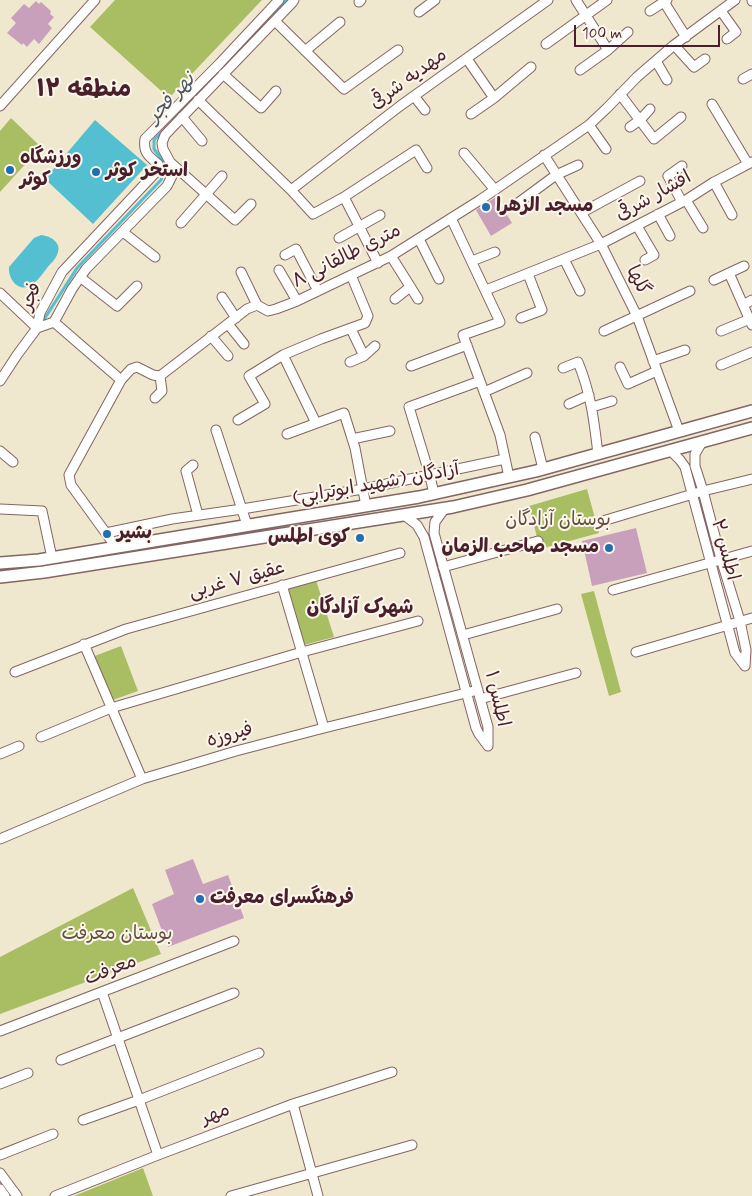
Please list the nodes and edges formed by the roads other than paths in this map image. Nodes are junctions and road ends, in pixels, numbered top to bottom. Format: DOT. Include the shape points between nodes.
graph roads {
  1 [pos="95,0"];
  2 [pos="280,0"];
  3 [pos="294,0"];
  4 [pos="435,0"];
  5 [pos="548,0"];
  6 [pos="576,0"];
  7 [pos="607,0"];
  8 [pos="666,1"];
  9 [pos="730,1"];
  10 [pos="650,11"];
  11 [pos="721,11"];
  12 [pos="419,12"];
  13 [pos="586,15"];
  14 [pos="275,21"];
  15 [pos="340,22"];
  16 [pos="628,32"];
  17 [pos="686,37"];
  18 [pos="727,39"];
  19 [pos="546,44"];
  20 [pos="674,45"];
  21 [pos="305,50"];
  22 [pos="398,50"];
  23 [pos="608,50"];
  24 [pos="466,58"];
  25 [pos="705,60"];
  26 [pos="656,61"];
  27 [pos="531,68"];
  28 [pos="580,70"];
  29 [pos="223,74"];
  30 [pos="752,74"];
  31 [pos="743,79"];
  32 [pos="667,80"];
  33 [pos="276,91"];
  34 [pos="620,94"];
  35 [pos="414,96"];
  36 [pos="494,98"];
  37 [pos="198,100"];
  38 [pos="712,104"];
  39 [pos="0,106"];
  40 [pos="650,109"];
  41 [pos="425,110"];
  42 [pos="471,114"];
  43 [pos="182,117"];
  44 [pos="681,117"];
  45 [pos="640,120"];
  46 [pos="589,125"];
  47 [pos="630,127"];
  48 [pos="202,141"];
  49 [pos="606,149"];
  50 [pos="464,153"];
  51 [pos="544,155"];
  52 [pos="170,162"];
  53 [pos="750,163"];
  54 [pos="578,165"];
  55 [pos="682,166"];
  56 [pos="427,168"];
  57 [pos="556,175"];
  58 [pos="222,176"];
  59 [pos="640,181"];
  60 [pos="714,182"];
  61 [pos="291,190"];
  62 [pos="495,190"];
  63 [pos="207,194"];
  64 [pos="344,197"];
  65 [pos="684,201"];
  66 [pos="518,203"];
  67 [pos="251,204"];
  68 [pos="581,213"];
  69 [pos="658,214"];
  70 [pos="380,215"];
  71 [pos="732,215"];
  72 [pos="450,218"];
  73 [pos="181,223"];
  74 [pos="359,226"];
  75 [pos="637,226"];
  76 [pos="703,228"];
  77 [pos="123,232"];
  78 [pos="670,236"];
  79 [pos="339,238"];
  80 [pos="419,239"];
  81 [pos="601,244"];
  82 [pos="495,252"];
  83 [pos="285,255"];
  84 [pos="391,256"];
  85 [pos="155,257"];
  86 [pos="564,259"];
  87 [pos="645,260"];
  88 [pos="472,261"];
  89 [pos="378,263"];
  90 [pos="744,266"];
  91 [pos="279,270"];
  92 [pos="241,272"];
  93 [pos="729,273"];
  94 [pos="528,274"];
  95 [pos="351,275"];
  96 [pos="80,277"];
  97 [pos="439,279"];
  98 [pos="714,280"];
  99 [pos="137,286"];
  100 [pos="410,288"];
  101 [pos="486,290"];
  102 [pos="690,290"];
  103 [pos="318,291"];
  104 [pos="580,291"];
  105 [pos="0,293"];
  106 [pos="222,297"];
  107 [pos="395,299"];
  108 [pos="418,299"];
  109 [pos="752,300"];
  110 [pos="297,301"];
  111 [pos="257,305"];
  112 [pos="743,305"];
  113 [pos="636,316"];
  114 [pos="236,318"];
  115 [pos="521,318"];
  116 [pos="54,322"];
  117 [pos="751,322"];
  118 [pos="228,324"];
  119 [pos="38,328"];
  120 [pos="351,329"];
  121 [pos="604,331"];
  122 [pos="721,332"];
  123 [pos="211,336"];
  124 [pos="244,344"];
  125 [pos="467,345"];
  126 [pos="375,346"];
  127 [pos="685,350"];
  128 [pos="752,352"];
  129 [pos="283,355"];
  130 [pos="228,356"];
  131 [pos="364,356"];
  132 [pos="653,361"];
  133 [pos="350,362"];
  134 [pos="722,365"];
  135 [pos="411,366"];
  136 [pos="620,367"];
  137 [pos="563,368"];
  138 [pos="657,371"];
  139 [pos="526,373"];
  140 [pos="160,376"];
  141 [pos="120,380"];
  142 [pos="0,381"];
  143 [pos="480,381"];
  144 [pos="484,392"];
  145 [pos="589,395"];
  146 [pos="155,398"];
  147 [pos="612,401"];
  148 [pos="569,404"];
  149 [pos="592,407"];
  150 [pos="752,411"];
  151 [pos="238,420"];
  152 [pos="316,423"];
  153 [pos="752,428"];
  154 [pos="216,430"];
  155 [pos="390,431"];
  156 [pos="679,431"];
  157 [pos="287,434"];
  158 [pos="535,438"];
  159 [pos="352,439"];
  160 [pos="702,442"];
  161 [pos="670,450"];
  162 [pos="0,451"];
  163 [pos="598,454"];
  164 [pos="506,459"];
  165 [pos="13,462"];
  166 [pos="192,465"];
  167 [pos="539,470"];
  168 [pos="430,476"];
  169 [pos="510,477"];
  170 [pos="752,479"];
  171 [pos="540,486"];
  172 [pos="363,489"];
  173 [pos="703,491"];
  174 [pos="434,494"];
  175 [pos="692,494"];
  176 [pos="366,506"];
  177 [pos="445,508"];
  178 [pos="0,509"];
  179 [pos="242,509"];
  180 [pos="198,515"];
  181 [pos="404,515"];
  182 [pos="596,523"];
  183 [pos="247,525"];
  184 [pos="106,533"];
  185 [pos="538,541"];
  186 [pos="116,547"];
  187 [pos="752,551"];
  188 [pos="400,553"];
  189 [pos="52,558"];
  190 [pos="721,559"];
  191 [pos="710,562"];
  192 [pos="0,563"];
  193 [pos="443,567"];
  194 [pos="0,577"];
  195 [pos="282,585"];
  196 [pos="612,590"];
  197 [pos="557,609"];
  198 [pos="752,618"];
  199 [pos="418,621"];
  200 [pos="740,621"];
  201 [pos="727,625"];
  202 [pos="463,635"];
  203 [pos="84,644"];
  204 [pos="302,652"];
  205 [pos="636,652"];
  206 [pos="15,672"];
  207 [pos="576,672"];
  208 [pos="466,693"];
  209 [pos="479,695"];
  210 [pos="111,708"];
  211 [pos="324,728"];
  212 [pos="41,737"];
  213 [pos="19,746"];
  214 [pos="0,754"];
  215 [pos="142,779"];
  216 [pos="0,839"];
  217 [pos="234,941"];
  218 [pos="102,992"];
  219 [pos="234,993"];
  220 [pos="0,1031"];
  221 [pos="118,1039"];
  222 [pos="259,1053"];
  223 [pos="61,1060"];
  224 [pos="392,1072"];
  225 [pos="28,1073"];
  226 [pos="0,1084"];
  227 [pos="139,1100"];
  228 [pos="293,1104"];
  229 [pos="83,1120"];
  230 [pos="53,1134"];
  231 [pos="412,1145"];
  232 [pos="0,1155"];
  233 [pos="158,1155"];
  234 [pos="0,1173"];
  235 [pos="312,1173"];
  236 [pos="0,1189"];
  237 [pos="5,1196"];
  238 [pos="17,1196"];
  239 [pos="55,1196"];
  240 [pos="231,1196"];
  241 [pos="318,1196"];
  1 -- 39 [label="street"];
  2 -- 119 [label="street, فجر" via="146,139 144,146 158,164 158,170 62,272 40,313"];
  3 -- 14 [label="street, فجر"];
  4 -- 12 [label="street"];
  5 -- 24 [label="street, مهدیه شرقی"];
  6 -- 13 [label="street"];
  7 -- 13 [label="street"];
  8 -- 10 [label="street"];
  8 -- 17 [label="street"];
  9 -- 11 [label="street, ۸ متری طالقانی"];
  11 -- 17 [label="street, ۸ متری طالقانی"];
  11 -- 18 [label="street" via="736,32"];
  13 -- 19 [label="street"];
  13 -- 23 [label="street"];
  14 -- 21 [label="street"];
  14 -- 29 [label="street, فجر"];
  15 -- 21 [label="street"];
  16 -- 23 [label="street"];
  17 -- 20 [label="street, ۸ متری طالقانی"];
  20 -- 25 [label="street" via="694,66"];
  20 -- 26 [label="street, ۸ متری طالقانی"];
  21 -- 22 [label="street" via="344,89"];
  23 -- 28 [label="street"];
  24 -- 35 [label="street, مهدیه شرقی"];
  24 -- 36 [label="street"];
  26 -- 32 [label="street"];
  26 -- 34 [label="street, ۸ متری طالقانی"];
  27 -- 36 [label="street"];
  29 -- 33 [label="street" via="261,108"];
  29 -- 37 [label="street, فجر"];
  30 -- 31 [label="street"];
  34 -- 45 [label="street"];
  34 -- 46 [label="street, ۸ متری طالقانی"];
  35 -- 41 [label="street"];
  35 -- 61 [label="street, مهدیه شرقی"];
  36 -- 42 [label="street"];
  37 -- 43 [label="street, فجر"];
  37 -- 61 [label="street"];
  38 -- 53 [label="street"];
  40 -- 45 [label="street"];
  43 -- 48 [label="street"];
  43 -- 52 [label="street, فجر" via="162,143"];
  44 -- 45 [label="street" via="654,139"];
  45 -- 47 [label="street"];
  46 -- 49 [label="street"];
  46 -- 51 [label="street, ۸ متری طالقانی"];
  50 -- 62 [label="street"];
  51 -- 57 [label="street, گلها"];
  51 -- 62 [label="street, ۸ متری طالقانی"];
  52 -- 63 [label="street"];
  52 -- 77 [label="street, فجر" via="173,174 167,186"];
  53 -- 60 [label="street, افشار شرقی"];
  54 -- 57 [label="street"];
  55 -- 65 [label="street" via="668,176"];
  56 -- 64 [label="street" via="416,150"];
  57 -- 66 [label="street"];
  57 -- 68 [label="street, گلها"];
  58 -- 63 [label="street"];
  59 -- 68 [label="street"];
  60 -- 65 [label="street, افشار شرقی"];
  60 -- 71 [label="street"];
  61 -- 64 [label="street" via="313,214"];
  62 -- 72 [label="street, ۸ متری طالقانی"];
  63 -- 67 [label="street" via="235,220"];
  63 -- 73 [label="street"];
  64 -- 74 [label="street"];
  65 -- 69 [label="street, افشار شرقی"];
  65 -- 76 [label="street"];
  68 -- 81 [label="street, گلها"];
  69 -- 75 [label="street, افشار شرقی"];
  69 -- 78 [label="street"];
  70 -- 74 [label="street"];
  72 -- 80 [label="street, ۸ متری طالقانی"];
  72 -- 88 [label="street"];
  74 -- 79 [label="street"];
  74 -- 89 [label="street"];
  75 -- 81 [label="street, افشار شرقی"];
  75 -- 87 [label="street" via="654,254"];
  77 -- 85 [label="street"];
  77 -- 96 [label="street, فجر"];
  80 -- 84 [label="street, ۸ متری طالقانی"];
  80 -- 97 [label="street"];
  81 -- 86 [label="street, افشار شرقی"];
  81 -- 113 [label="street, گلها"];
  82 -- 88 [label="street"];
  83 -- 103 [label="street" via="296,249"];
  84 -- 89 [label="street, ۸ متری طالقانی"];
  84 -- 100 [label="street"];
  86 -- 94 [label="street, افشار شرقی"];
  86 -- 104 [label="street"];
  88 -- 101 [label="street"];
  89 -- 95 [label="street, ۸ متری طالقانی"];
  90 -- 93 [label="street"];
  91 -- 110 [label="street"];
  92 -- 111 [label="street"];
  93 -- 98 [label="street"];
  93 -- 112 [label="street"];
  94 -- 101 [label="street, افشار شرقی"];
  94 -- 115 [label="street" via="542,310"];
  95 -- 103 [label="street, ۸ متری طالقانی"];
  95 -- 120 [label="street" via="368,316 365,323"];
  96 -- 99 [label="street" via="117,306"];
  96 -- 116 [label="street, فجر"];
  100 -- 107 [label="street"];
  100 -- 108 [label="street"];
  101 -- 125 [label="street" via="500,322 464,335"];
  102 -- 113 [label="street"];
  103 -- 110 [label="street, ۸ متری طالقانی"];
  105 -- 119 [label="street"];
  106 -- 114 [label="street"];
  109 -- 112 [label="street"];
  110 -- 111 [label="street, ۸ متری طالقانی" via="268,311"];
  111 -- 114 [label="street"];
  112 -- 117 [label="street"];
  113 -- 121 [label="street"];
  113 -- 132 [label="street, گلها"];
  114 -- 118 [label="street"];
  116 -- 119 [label="street, فجر"];
  116 -- 141 [label="street"];
  117 -- 122 [label="street"];
  118 -- 123 [label="street"];
  118 -- 124 [label="street"];
  119 -- 142 [label="street"];
  120 -- 129 [label="street"];
  120 -- 131 [label="street"];
  123 -- 130 [label="street"];
  123 -- 140 [label="street"];
  125 -- 135 [label="street"];
  125 -- 143 [label="street"];
  126 -- 131 [label="street"];
  127 -- 132 [label="street"];
  128 -- 134 [label="street"];
  129 -- 151 [label="street" via="249,376 264,404"];
  129 -- 152 [label="street"];
  131 -- 133 [label="street"];
  132 -- 138 [label="street, گلها"];
  136 -- 138 [label="street" via="628,384"];
  137 -- 145 [label="street" via="578,362"];
  138 -- 156 [label="street, گلها"];
  139 -- 144 [label="street"];
  140 -- 141 [label="street" via="138,367"];
  140 -- 146 [label="street" via="162,391"];
  141 -- 184 [label="street" via="68,475 71,485"];
  143 -- 144 [label="street"];
  143 -- 168 [label="street" via="409,407"];
  144 -- 164 [label="street"];
  145 -- 148 [label="street"];
  145 -- 149 [label="street"];
  147 -- 149 [label="street"];
  149 -- 163 [label="street"];
  150 -- 156 [label="main road, آزادگان (شهید ابوترابی)"];
  152 -- 157 [label="street"];
  152 -- 159 [label="street" via="344,413"];
  153 -- 160 [label="main road, آزادگان (شهید ابوترابی)"];
  154 -- 179 [label="street"];
  155 -- 159 [label="street"];
  156 -- 163 [label="main road, آزادگان (شهید ابوترابی)"];
  158 -- 167 [label="street"];
  159 -- 172 [label="street"];
  160 -- 161 [label="main road, آزادگان (شهید ابوترابی)"];
  160 -- 173 [label="street, اطلس ۲" via="695,454 695,466"];
  161 -- 171 [label="main road, آزادگان (شهید ابوترابی)"];
  161 -- 175 [label="street, اطلس ۲" via="685,467"];
  162 -- 165 [label="street"];
  163 -- 167 [label="main road, آزادگان (شهید ابوترابی)"];
  164 -- 168 [label="street"];
  164 -- 169 [label="street"];
  166 -- 180 [label="street" via="186,471"];
  167 -- 169 [label="main road, آزادگان (شهید ابوترابی)"];
  167 -- 171 [label="main road"];
  168 -- 172 [label="street"];
  168 -- 174 [label="street"];
  169 -- 174 [label="main road, آزادگان (شهید ابوترابی)"];
  170 -- 173 [label="street"];
  171 -- 177 [label="main road, آزادگان (شهید ابوترابی)"];
  172 -- 176 [label="street"];
  172 -- 179 [label="street"];
  173 -- 175 [label="street"];
  173 -- 190 [label="street, اطلس ۲"];
  174 -- 176 [label="main road, آزادگان (شهید ابوترابی)"];
  175 -- 182 [label="street"];
  175 -- 191 [label="street, اطلس ۲"];
  176 -- 183 [label="main road, آزادگان (شهید ابوترابی)"];
  177 -- 181 [label="main road, آزادگان (شهید ابوترابی)"];
  177 -- 193 [label="street, اطلس ۱" via="435,522 434,533"];
  178 -- 189 [label="street" via="42,511"];
  179 -- 180 [label="street"];
  179 -- 183 [label="street"];
  180 -- 184 [label="street"];
  181 -- 194 [label="main road, آزادگان (شهید ابوترابی)"];
  181 -- 208 [label="street, اطلس ۱" via="417,525 424,537"];
  183 -- 186 [label="main road, آزادگان (شهید ابوترابی)"];
  184 -- 186 [label="street"];
  185 -- 193 [label="street"];
  186 -- 189 [label="main road, آزادگان (شهید ابوترابی)"];
  187 -- 190 [label="street"];
  188 -- 195 [label="street, عقیق ۷ غربی"];
  189 -- 192 [label="main road, آزادگان (شهید ابوترابی)"];
  190 -- 191 [label="street"];
  190 -- 200 [label="street, اطلس ۲"];
  191 -- 196 [label="street"];
  191 -- 201 [label="street, اطلس ۲"];
  193 -- 202 [label="street, اطلس ۱"];
  195 -- 203 [label="street, عقیق ۷ غربی" via="126,628"];
  195 -- 204 [label="street"];
  197 -- 202 [label="street"];
  198 -- 200 [label="street"];
  199 -- 204 [label="street"];
  200 -- 201 [label="street"];
  200 -- 201 [label="street, اطلس ۲" via="746,650 745,666 735,653"];
  201 -- 205 [label="street"];
  202 -- 209 [label="street, اطلس ۱"];
  203 -- 206 [label="street, عقیق ۷ غربی"];
  203 -- 210 [label="street"];
  204 -- 210 [label="street"];
  204 -- 211 [label="street"];
  207 -- 209 [label="street, فیروزه"];
  208 -- 209 [label="street, فیروزه"];
  208 -- 209 [label="street, اطلس ۱" via="476,728 488,746 488,727"];
  208 -- 211 [label="street, فیروزه"];
  210 -- 212 [label="street"];
  210 -- 215 [label="street"];
  211 -- 215 [label="street, فیروزه"];
  213 -- 214 [label="street"];
  215 -- 216 [label="street, فیروزه"];
  217 -- 218 [label="street, معرفت"];
  218 -- 220 [label="street, معرفت"];
  218 -- 221 [label="street"];
  219 -- 221 [label="street"];
  221 -- 223 [label="street"];
  221 -- 227 [label="street"];
  222 -- 227 [label="street"];
  224 -- 228 [label="street, مهر"];
  225 -- 226 [label="street"];
  227 -- 229 [label="street"];
  227 -- 233 [label="street"];
  228 -- 233 [label="street, مهر"];
  228 -- 235 [label="street"];
  230 -- 232 [label="street"];
  231 -- 235 [label="street"];
  233 -- 239 [label="street, مهر"];
  234 -- 238 [label="street"];
  235 -- 240 [label="street"];
  235 -- 241 [label="street"];
  236 -- 237 [label="street"];
}
